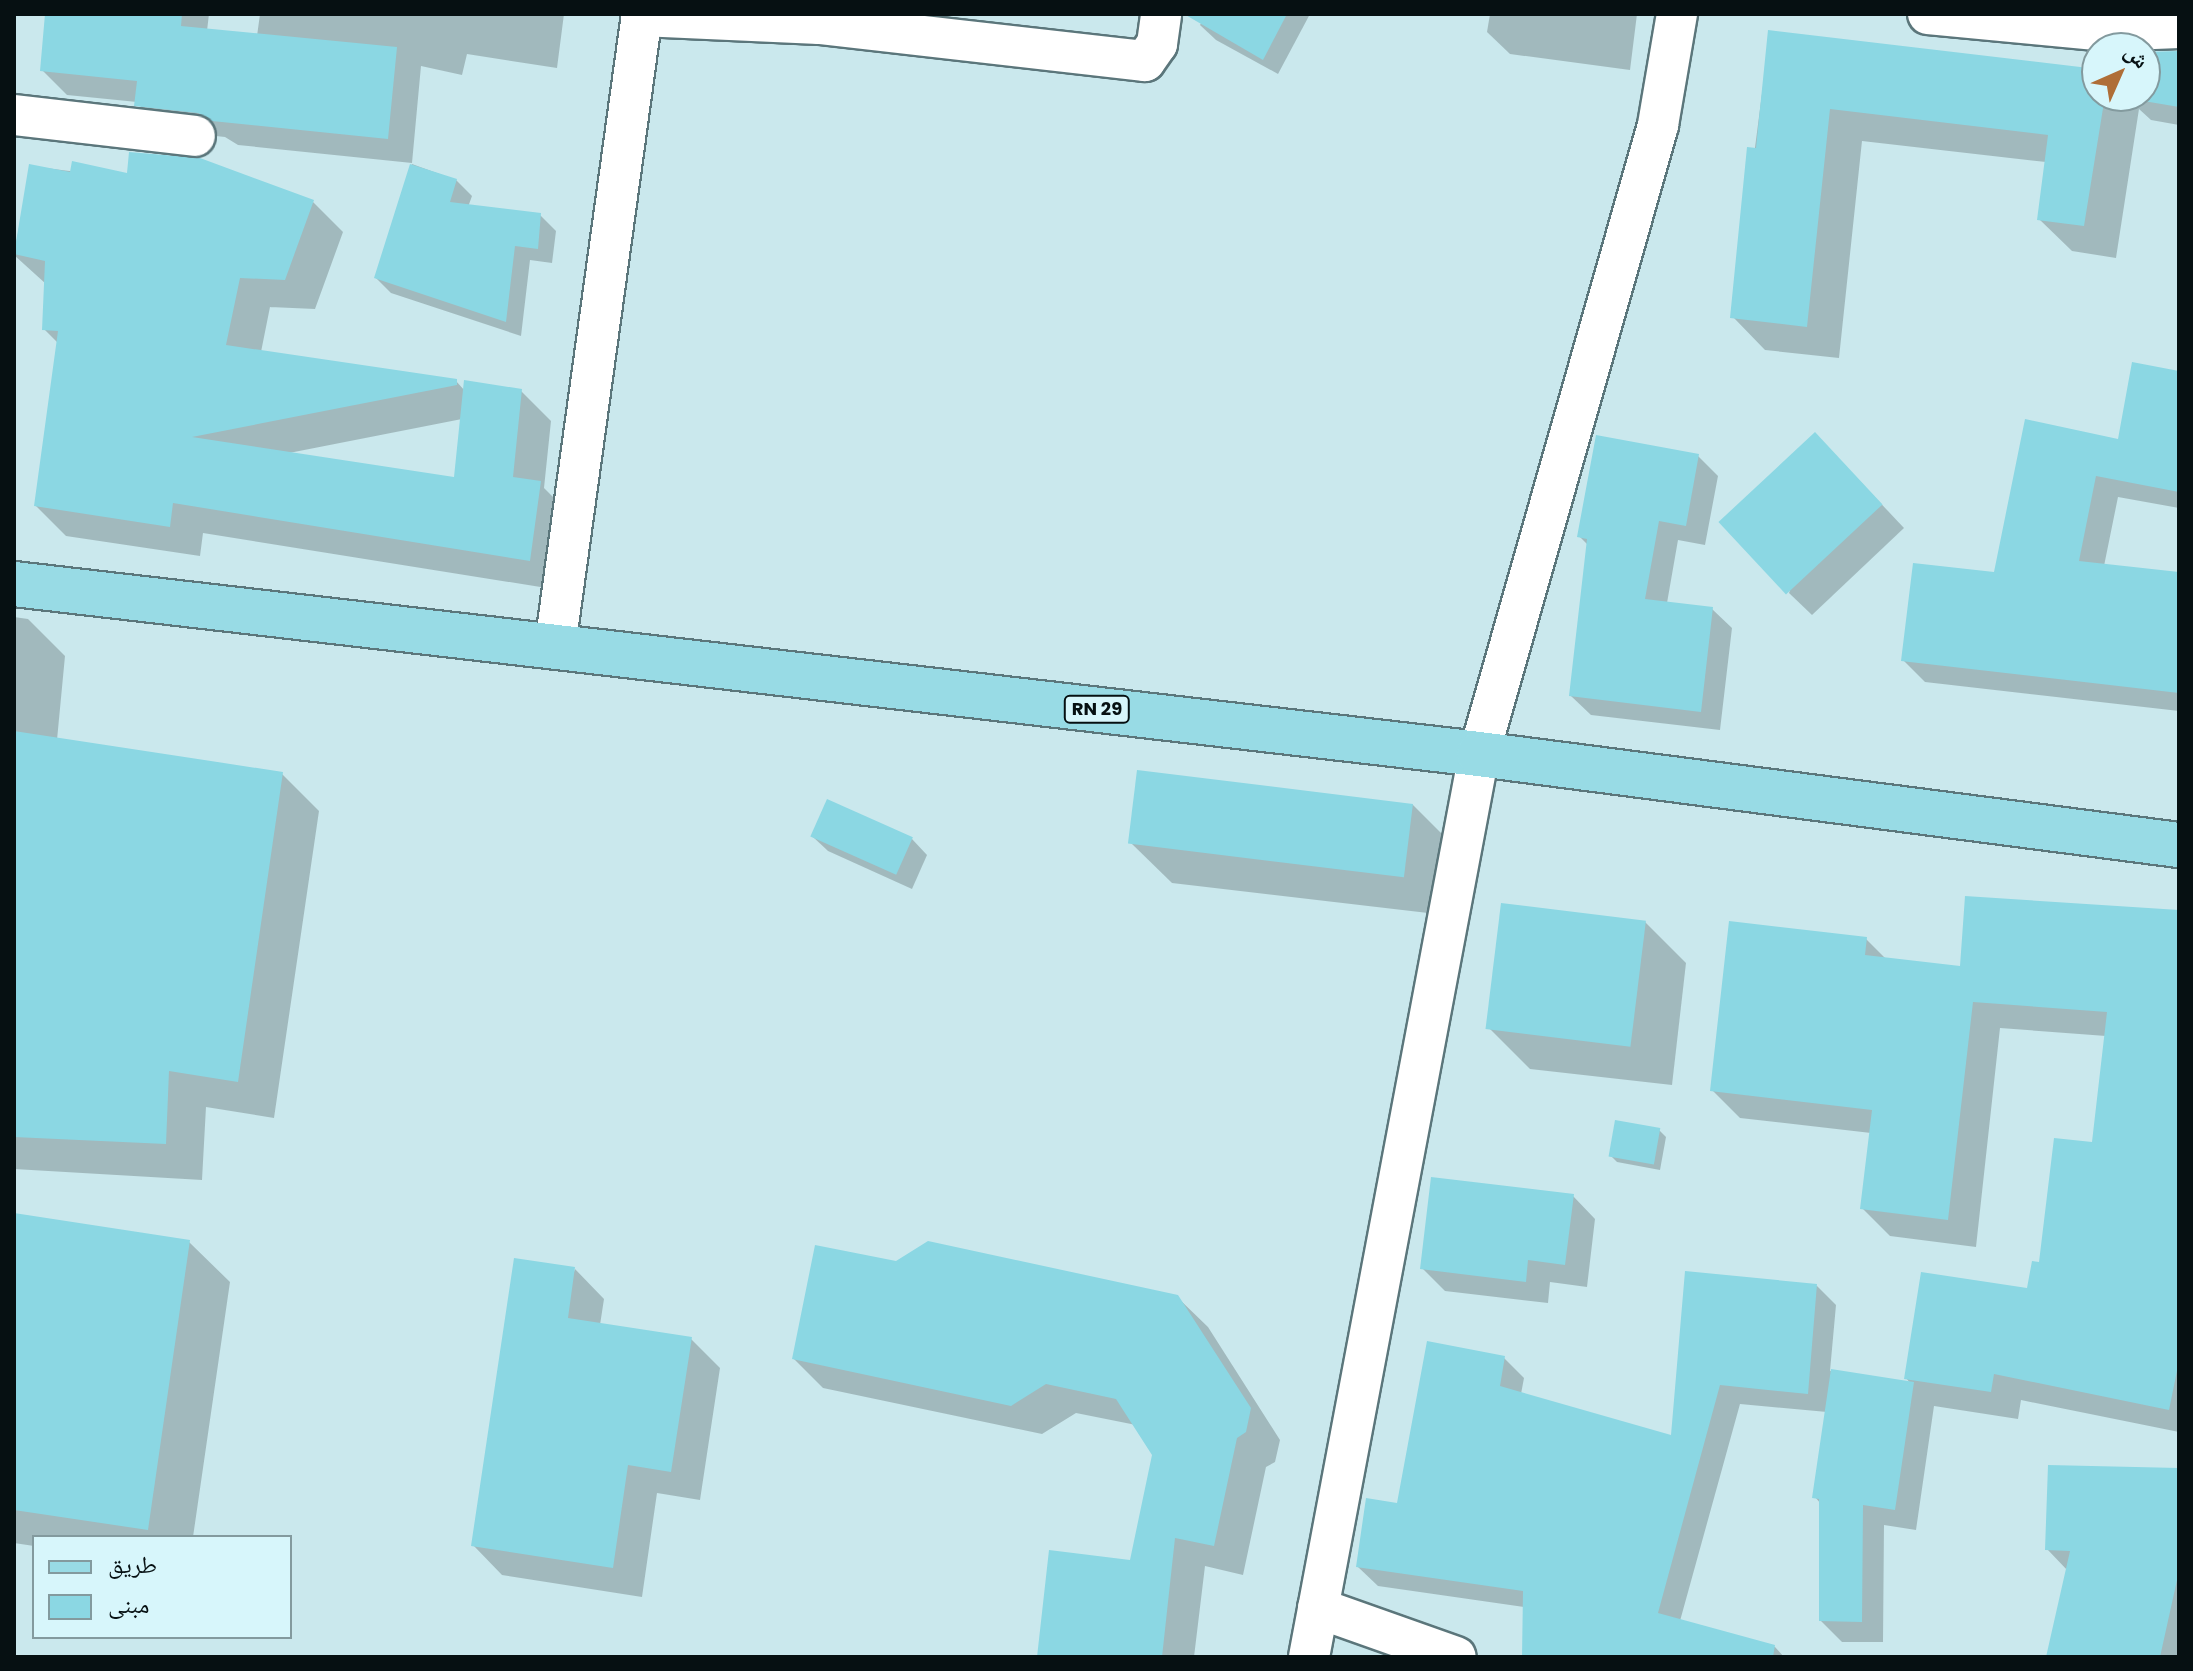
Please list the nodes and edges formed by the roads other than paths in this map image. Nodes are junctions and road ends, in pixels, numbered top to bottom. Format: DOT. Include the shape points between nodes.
graph roads {
  1 [pos="1161,14"];
  2 [pos="1677,14"];
  3 [pos="1928,14"];
  4 [pos="642,15"];
  5 [pos="820,19"];
  6 [pos="2179,28"];
  7 [pos="14,115"];
  8 [pos="195,136"];
  9 [pos="14,584"];
  10 [pos="555,646"];
  11 [pos="1479,754"];
  12 [pos="2179,845"];
  13 [pos="1318,1608"];
  14 [pos="1309,1657"];
  15 [pos="1456,1657"];
  1 -- 5 [label="street" via="1157,44 1145,61"];
  2 -- 11 [label="street" via="1658,125"];
  3 -- 6 [label="street" via="2104,31"];
  4 -- 5 [label="street"];
  4 -- 10 [label="street"];
  7 -- 8 [label="street"];
  9 -- 10 [label="main road, RN 29"];
  10 -- 11 [label="main road, RN 29"];
  11 -- 12 [label="main road, RN 29"];
  11 -- 13 [label="street"];
  13 -- 14 [label="street"];
  13 -- 15 [label="street"];
}
